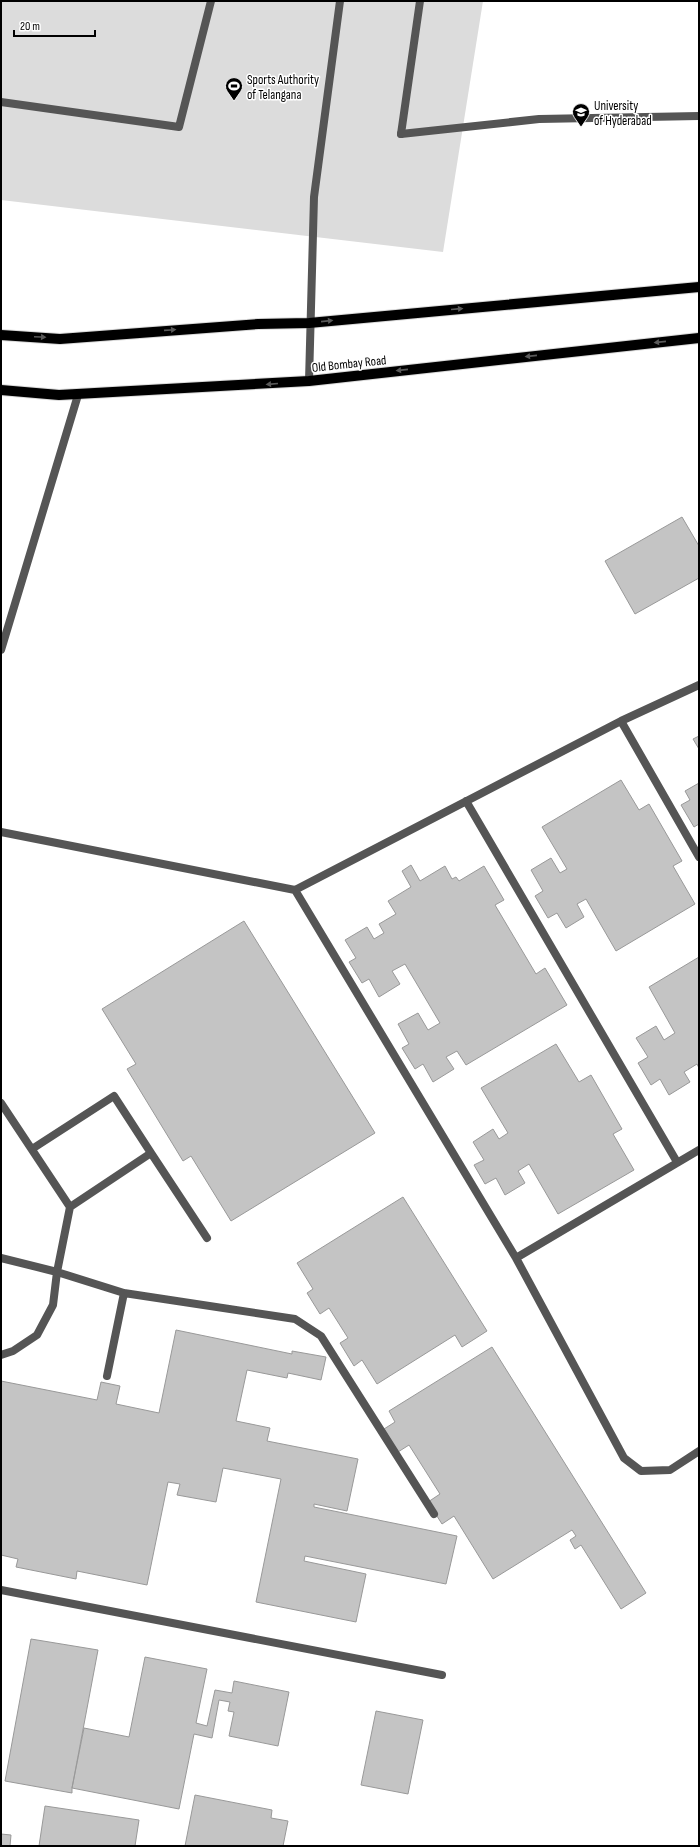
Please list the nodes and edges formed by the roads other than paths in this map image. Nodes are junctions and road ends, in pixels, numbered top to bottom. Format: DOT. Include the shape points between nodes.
graph roads {
  1 [pos="211,1"];
  2 [pos="340,1"];
  3 [pos="420,1"];
  4 [pos="1,102"];
  5 [pos="699,116"];
  6 [pos="699,287"];
  7 [pos="309,323"];
  8 [pos="1,335"];
  9 [pos="699,338"];
  10 [pos="309,381"];
  11 [pos="1,390"];
  12 [pos="78,395"];
  13 [pos="1,650"];
  14 [pos="699,686"];
  15 [pos="621,722"];
  16 [pos="466,801"];
  17 [pos="1,832"];
  18 [pos="699,857"];
  19 [pos="295,890"];
  20 [pos="1,1103"];
  21 [pos="32,1149"];
  22 [pos="699,1150"];
  23 [pos="151,1153"];
  24 [pos="677,1162"];
  25 [pos="70,1207"];
  26 [pos="207,1238"];
  27 [pos="1,1258"];
  28 [pos="516,1258"];
  29 [pos="56,1272"];
  30 [pos="124,1293"];
  31 [pos="1,1355"];
  32 [pos="107,1376"];
  33 [pos="699,1451"];
  34 [pos="434,1514"];
  35 [pos="1,1590"];
  36 [pos="442,1675"];
  1 -- 4 [label="street" via="179,127"];
  2 -- 7 [label="street" via="314,197"];
  3 -- 5 [label="street" via="401,134 539,119"];
  7 -- 6 [label="main road, one-way"];
  8 -- 7 [label="main road, one-way" via="60,339 258,324"];
  7 -- 10 [label="street"];
  9 -- 10 [label="main road, Old Bombay Road, one-way"];
  10 -- 12 [label="main road, Old Bombay Road, one-way"];
  11 -- 12 [label="main road, Old Bombay Road"];
  12 -- 13 [label="street"];
  14 -- 15 [label="street"];
  15 -- 16 [label="street"];
  15 -- 18 [label="street"];
  16 -- 19 [label="street"];
  16 -- 24 [label="street"];
  17 -- 19 [label="street"];
  19 -- 28 [label="street"];
  20 -- 21 [label="street"];
  21 -- 23 [label="street" via="114,1096"];
  21 -- 25 [label="street"];
  22 -- 24 [label="street"];
  23 -- 25 [label="street"];
  23 -- 26 [label="street"];
  24 -- 28 [label="street"];
  25 -- 29 [label="street"];
  27 -- 29 [label="street"];
  28 -- 33 [label="street" via="624,1458 642,1471 670,1470"];
  29 -- 30 [label="street"];
  29 -- 31 [label="street" via="53,1305 37,1335 13,1351"];
  30 -- 32 [label="street"];
  30 -- 34 [label="street" via="295,1319 321,1336"];
  35 -- 36 [label="street"];
}
